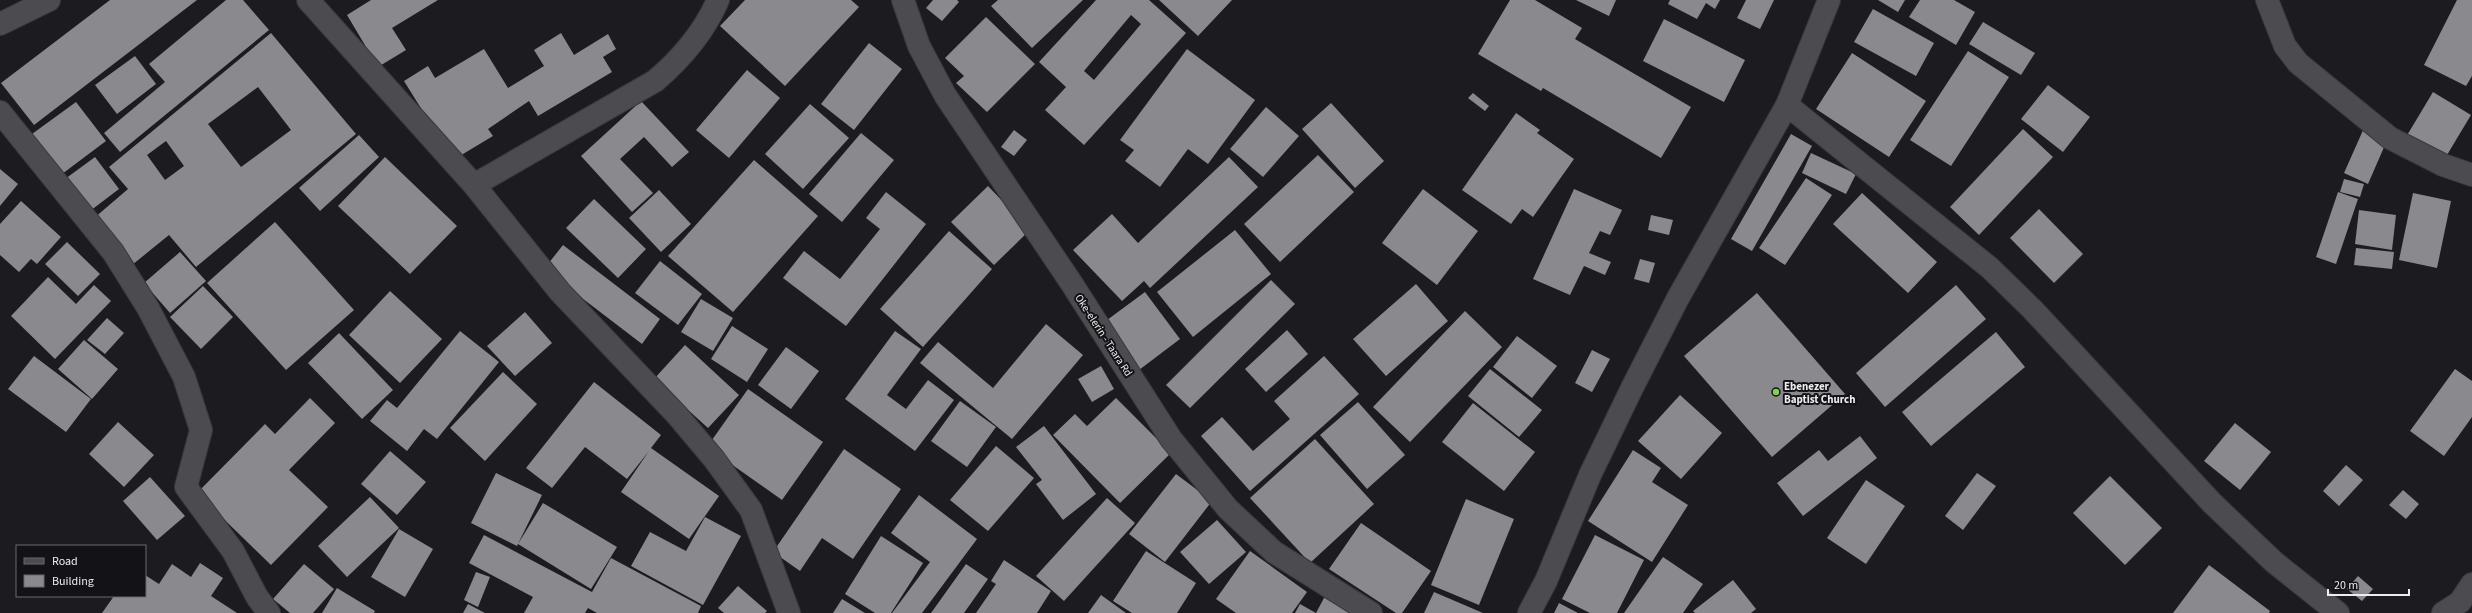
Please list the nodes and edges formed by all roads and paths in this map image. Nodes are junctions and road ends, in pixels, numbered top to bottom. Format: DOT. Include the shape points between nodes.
graph roads {
  1 [pos="49,0"];
  2 [pos="308,0"];
  3 [pos="718,0"];
  4 [pos="903,0"];
  5 [pos="1829,0"];
  6 [pos="2267,0"];
  7 [pos="0,24"];
  8 [pos="1787,106"];
  9 [pos="0,112"];
  10 [pos="2472,175"];
  11 [pos="474,185"];
  12 [pos="2472,584"];
  13 [pos="269,613"];
  14 [pos="789,613"];
  15 [pos="1372,613"];
  16 [pos="1529,613"];
  17 [pos="2338,613"];
  18 [pos="2443,613"];
  1 -- 7 [label="street"];
  2 -- 11 [label="street"];
  3 -- 11 [label="street" via="711,16 677,62 655,81"];
  4 -- 15 [label="street, Oke-elerin - Taara Rd" via="919,46 945,95 1072,284 1171,439 1228,509 1274,552"];
  5 -- 8 [label="street"];
  6 -- 10 [label="street" via="2284,46 2298,62 2390,138"];
  8 -- 16 [label="street" via="1678,298 1632,388 1590,475 1546,581"];
  8 -- 17 [label="street" via="1990,268 2033,310 2212,503 2274,562"];
  9 -- 13 [label="street" via="113,252 148,308 184,377 201,430 186,487 233,551 257,597"];
  11 -- 14 [label="street" via="560,292 677,415 714,459 751,510"];
  12 -- 18 [label="street" via="2460,602"];
}
